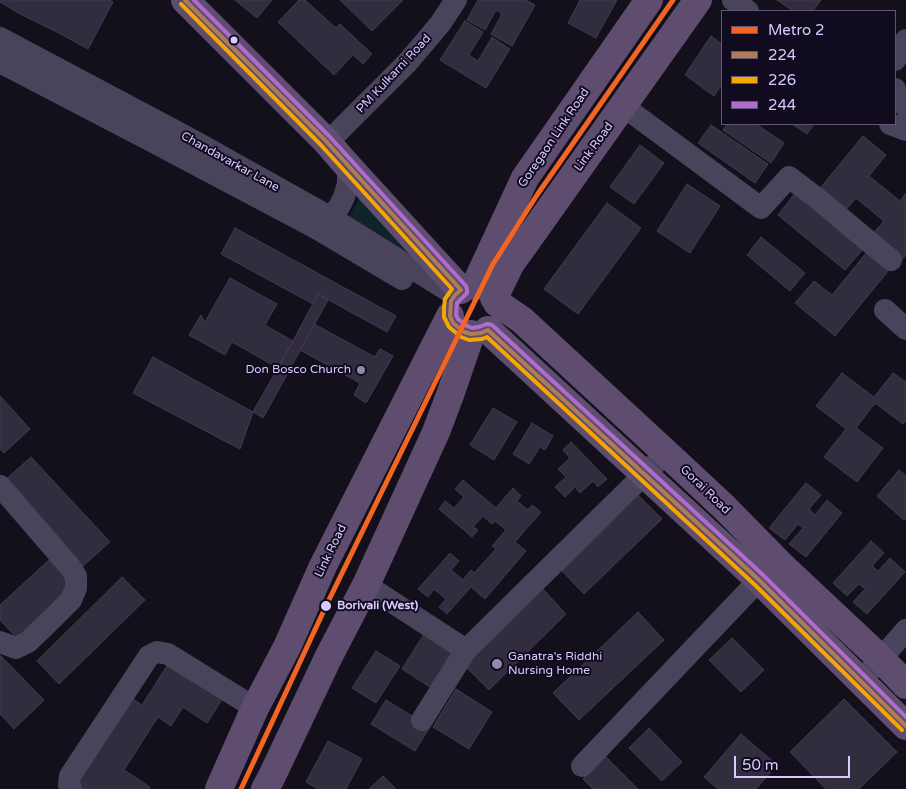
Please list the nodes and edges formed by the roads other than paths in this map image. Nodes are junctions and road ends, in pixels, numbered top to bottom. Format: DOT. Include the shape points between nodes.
graph roads {
  1 [pos="439,0"];
  2 [pos="456,0"];
  3 [pos="649,0"];
  4 [pos="698,0"];
  5 [pos="733,0"];
  6 [pos="191,1"];
  7 [pos="747,10"];
  8 [pos="0,38"];
  9 [pos="906,40"];
  10 [pos="896,58"];
  11 [pos="0,62"];
  12 [pos="896,94"];
  13 [pos="623,106"];
  14 [pos="906,107"];
  15 [pos="893,125"];
  16 [pos="906,130"];
  17 [pos="329,135"];
  18 [pos="346,164"];
  19 [pos="322,222"];
  20 [pos="891,260"];
  21 [pos="469,298"];
  22 [pos="885,310"];
  23 [pos="906,329"];
  24 [pos="480,332"];
  25 [pos="666,453"];
  26 [pos="645,474"];
  27 [pos="0,486"];
  28 [pos="759,580"];
  29 [pos="366,585"];
  30 [pos="906,630"];
  31 [pos="0,642"];
  32 [pos="466,650"];
  33 [pos="881,660"];
  34 [pos="860,680"];
  35 [pos="906,685"];
  36 [pos="255,708"];
  37 [pos="422,720"];
  38 [pos="906,726"];
  39 [pos="582,766"];
  40 [pos="273,785"];
  41 [pos="71,789"];
  42 [pos="219,789"];
  1 -- 17 [label="street, PM Kulkarni Road"];
  2 -- 17 [label="street, PM Kulkarni Road" via="407,63"];
  3 -- 21 [label="main road, Goregaon Link Road" via="525,178"];
  4 -- 13 [label="main road, Link Road"];
  5 -- 7 [label="street"];
  6 -- 17 [label="main road"];
  8 -- 19 [label="street, Chandavarkar Lane" via="192,140"];
  9 -- 10 [label="street"];
  11 -- 19 [label="street, Chandavarkar Lane" via="142,136"];
  12 -- 14 [label="street"];
  13 -- 20 [label="street" via="761,208 789,177"];
  13 -- 21 [label="main road, Link Road" via="511,263"];
  15 -- 16 [label="street"];
  17 -- 18 [label="main road"];
  17 -- 21 [label="main road" via="440,242"];
  18 -- 19 [label="street" via="348,184 344,197"];
  18 -- 21 [label="main road"];
  19 -- 21 [label="street, Chandavarkar Lane"];
  21 -- 24 [label="main road" via="453,323 464,332"];
  21 -- 24 [label="main road" via="498,311 493,325"];
  21 -- 25 [label="main road, Gorai Road" via="522,320"];
  21 -- 36 [label="main road, Link Road" via="323,566"];
  22 -- 23 [label="street"];
  24 -- 26 [label="main road"];
  24 -- 29 [label="main road"];
  25 -- 26 [label="street"];
  25 -- 33 [label="main road, Gorai Road"];
  26 -- 28 [label="main road"];
  26 -- 32 [label="street"];
  27 -- 31 [label="street" via="76,576 76,588 70,600 28,642 16,648"];
  28 -- 34 [label="main road"];
  28 -- 39 [label="street"];
  29 -- 32 [label="street"];
  29 -- 40 [label="main road" via="329,656"];
  30 -- 33 [label="street"];
  32 -- 37 [label="street"];
  33 -- 34 [label="street"];
  33 -- 35 [label="main road, Gorai Road"];
  34 -- 38 [label="main road"];
  36 -- 41 [label="street" via="168,654 157,652 149,656 70,776"];
  36 -- 42 [label="main road, Link Road"];
}
